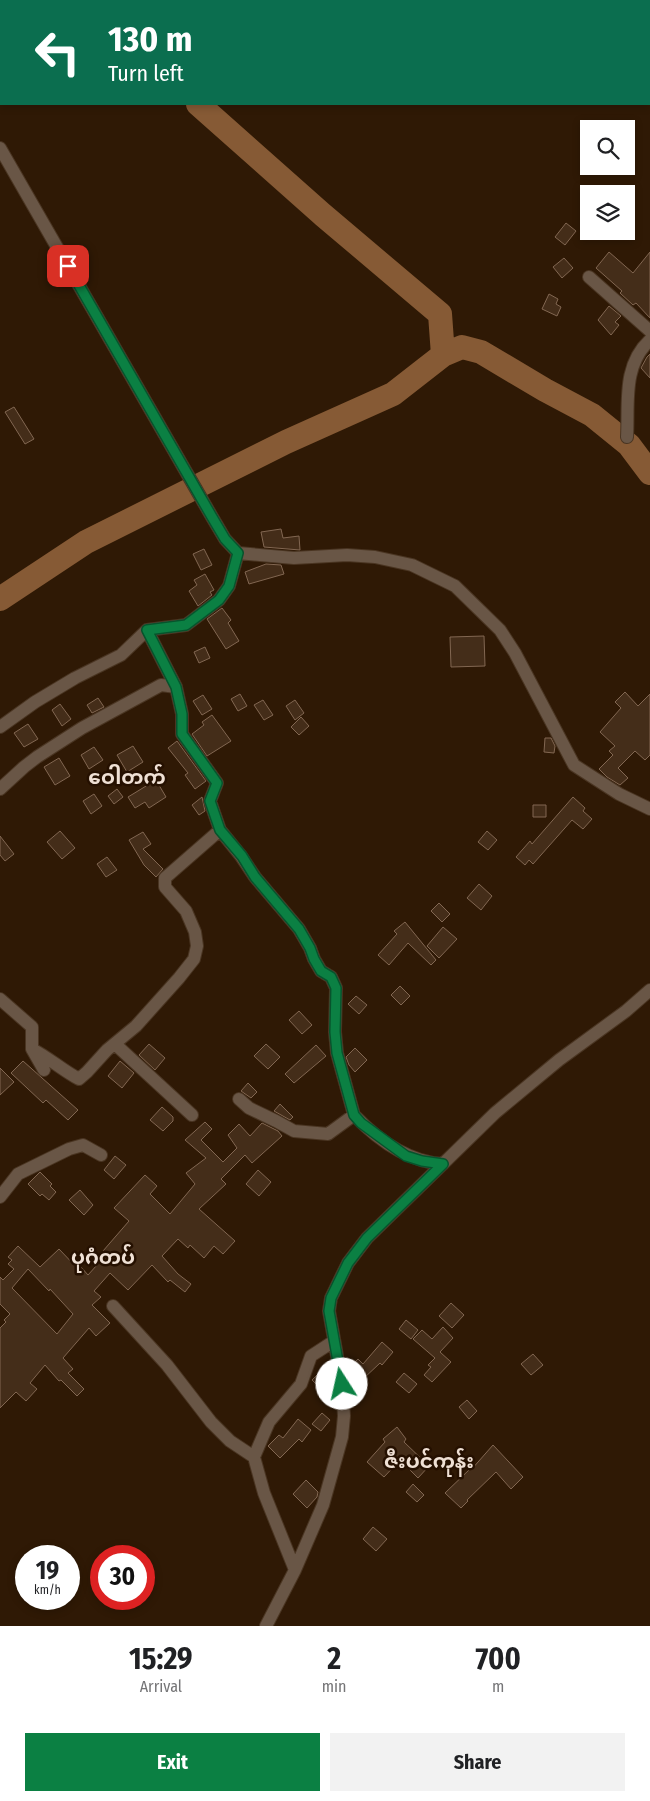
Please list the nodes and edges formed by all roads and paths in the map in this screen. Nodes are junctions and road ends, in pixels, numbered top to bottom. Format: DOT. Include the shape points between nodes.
graph roads {
  1 [pos="0,148"];
  2 [pos="589,277"];
  3 [pos="650,331"];
  4 [pos="650,340"];
  5 [pos="627,438"];
  6 [pos="238,553"];
  7 [pos="147,630"];
  8 [pos="176,687"];
  9 [pos="0,727"];
  10 [pos="0,789"];
  11 [pos="650,809"];
  12 [pos="220,830"];
  13 [pos="650,990"];
  14 [pos="0,999"];
  15 [pos="115,1044"];
  16 [pos="32,1049"];
  17 [pos="44,1070"];
  18 [pos="239,1099"];
  19 [pos="192,1115"];
  20 [pos="354,1115"];
  21 [pos="101,1155"];
  22 [pos="443,1164"];
  23 [pos="0,1197"];
  24 [pos="113,1306"];
  25 [pos="334,1341"];
  26 [pos="254,1457"];
  27 [pos="295,1570"];
  28 [pos="266,1626"];
  1 -- 6 [label="street" via="212,517"];
  2 -- 3 [label="street"];
  4 -- 5 [label="street" via="641,348 634,362 627,398"];
  6 -- 7 [label="street" via="229,586 219,600 186,625"];
  6 -- 11 [label="street" via="294,558 375,557 412,565 455,586 500,630 574,765 619,794"];
  7 -- 8 [label="street"];
  7 -- 9 [label="street" via="121,656 43,697"];
  8 -- 10 [label="street" via="161,685 90,724 24,767"];
  8 -- 12 [label="street" via="182,714 182,734 217,783 210,801"];
  12 -- 15 [label="street" via="165,878 165,886 186,911 196,932 194,958 136,1026"];
  12 -- 20 [label="street" via="299,929 321,971 331,977 336,988 337,1053"];
  13 -- 22 [label="street" via="559,1060 496,1113"];
  14 -- 16 [label="street" via="32,1027"];
  15 -- 16 [label="street" via="79,1078"];
  15 -- 19 [label="street"];
  16 -- 17 [label="street"];
  18 -- 20 [label="street" via="249,1108 294,1131 328,1134"];
  20 -- 22 [label="street" via="406,1156"];
  21 -- 23 [label="street" via="82,1145 68,1149 18,1174"];
  22 -- 25 [label="street" via="367,1238 348,1263 331,1298 329,1311"];
  24 -- 26 [label="street" via="211,1422 230,1441"];
  25 -- 26 [label="street" via="311,1356 301,1384 269,1422"];
  25 -- 27 [label="street" via="342,1384 342,1437 323,1505"];
  26 -- 27 [label="street" via="264,1493"];
  27 -- 28 [label="street"];
}
